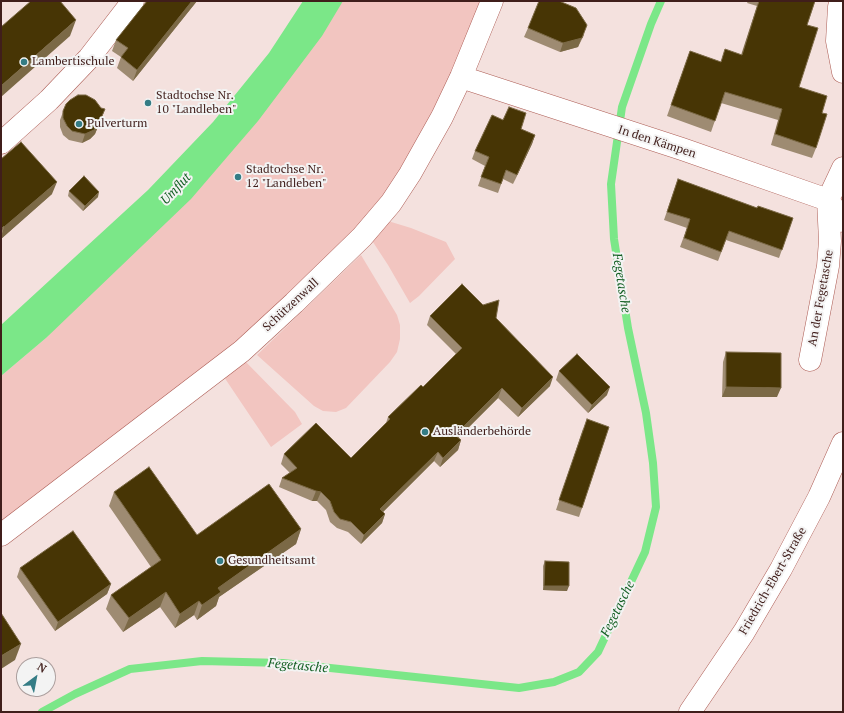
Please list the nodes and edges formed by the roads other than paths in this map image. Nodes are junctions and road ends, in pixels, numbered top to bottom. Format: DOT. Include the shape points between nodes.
graph roads {
  1 [pos="133,1"];
  2 [pos="492,1"];
  3 [pos="841,1"];
  4 [pos="843,72"];
  5 [pos="461,77"];
  6 [pos="1,143"];
  7 [pos="843,168"];
  8 [pos="828,200"];
  9 [pos="843,221"];
  10 [pos="810,360"];
  11 [pos="843,443"];
  12 [pos="1,535"];
  13 [pos="690,712"];
  1 -- 6 [label="street" via="89,58 49,100"];
  2 -- 5 [label="street, Schützenwall"];
  3 -- 4 [label="street" via="836,41"];
  5 -- 8 [label="street, In den Kämpen"];
  5 -- 12 [label="street, Schützenwall" via="410,174 392,203 362,237 242,351"];
  7 -- 8 [label="street, An der Fegetasche"];
  8 -- 9 [label="street"];
  8 -- 10 [label="street, An der Fegetasche" via="828,266"];
  11 -- 13 [label="street, Friedrich-Ebert-Straße" via="819,497 781,570 744,632"];
}
